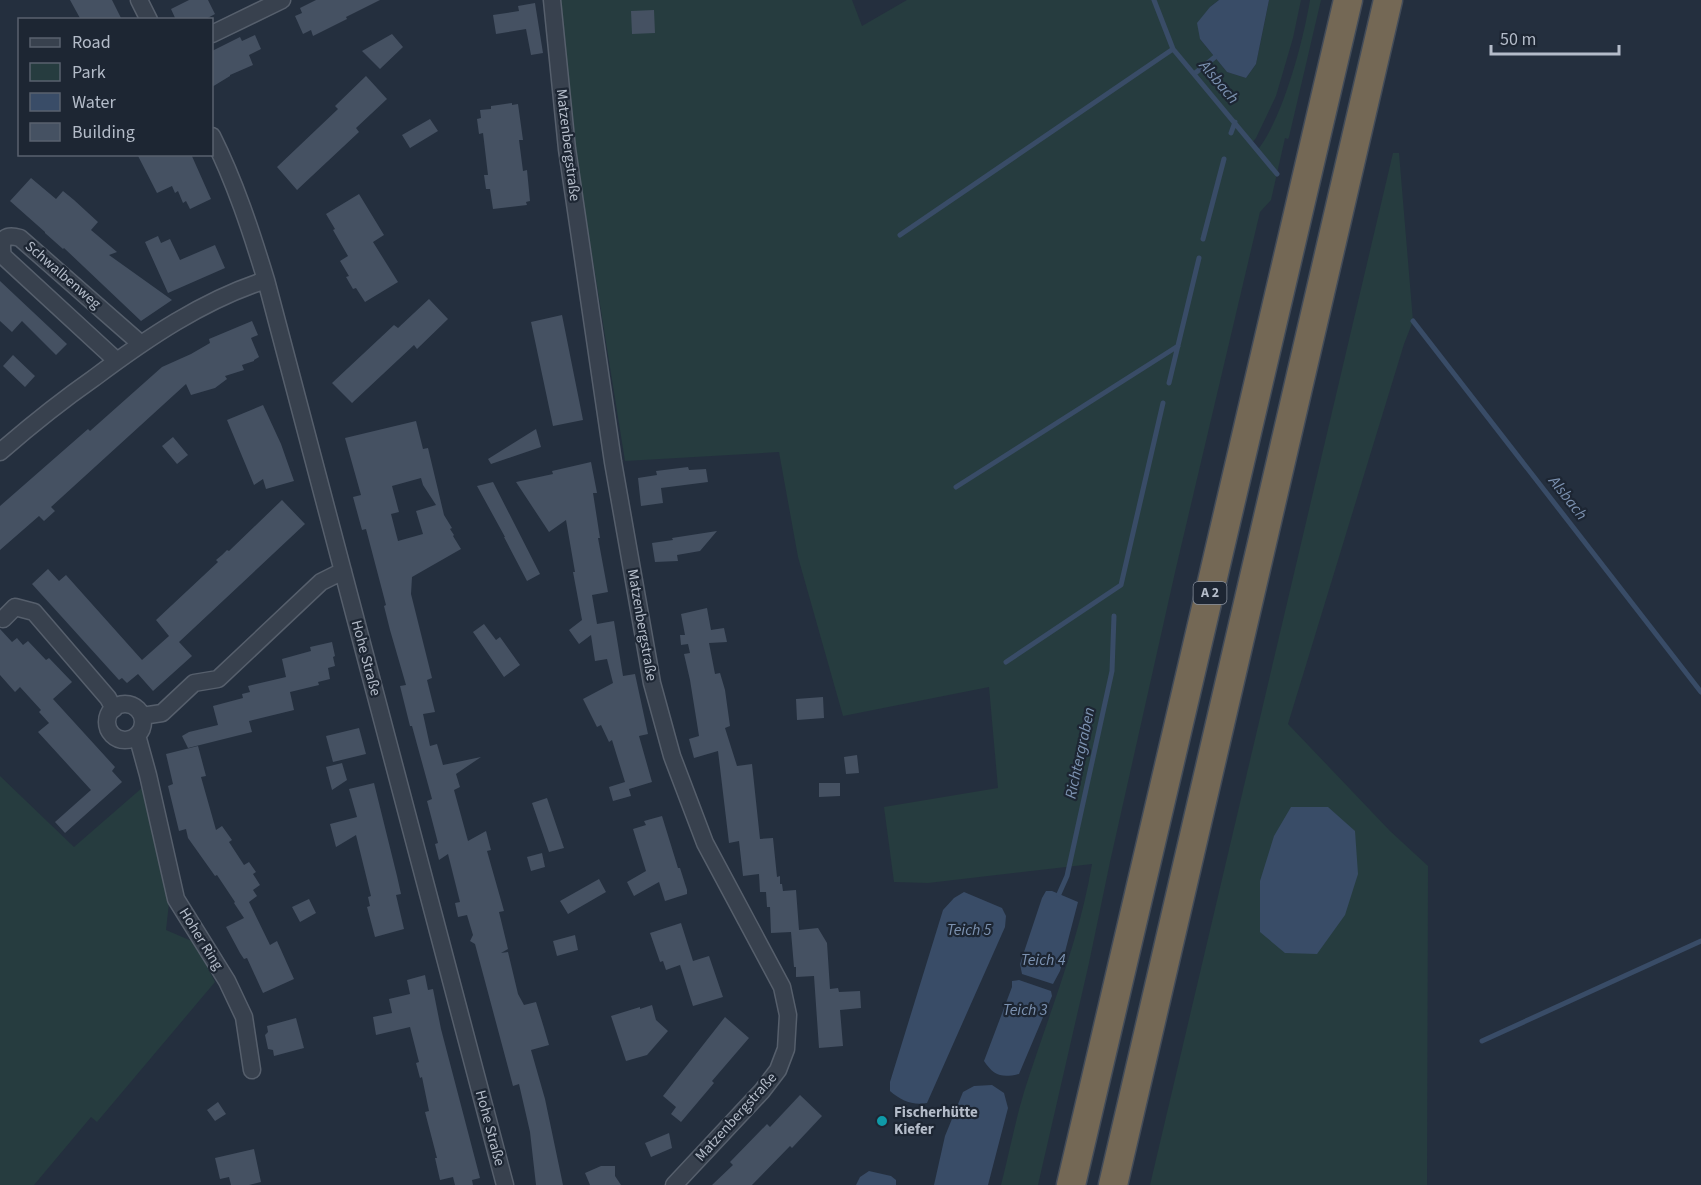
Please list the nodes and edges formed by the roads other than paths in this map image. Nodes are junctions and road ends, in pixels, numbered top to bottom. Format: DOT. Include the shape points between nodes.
graph roads {
  1 [pos="138,0"];
  2 [pos="282,0"];
  3 [pos="552,0"];
  4 [pos="1348,0"];
  5 [pos="1388,0"];
  6 [pos="148,18"];
  7 [pos="213,34"];
  8 [pos="213,138"];
  9 [pos="266,280"];
  10 [pos="141,344"];
  11 [pos="117,361"];
  12 [pos="0,452"];
  13 [pos="343,571"];
  14 [pos="3,619"];
  15 [pos="114,709"];
  16 [pos="142,716"];
  17 [pos="137,735"];
  18 [pos="252,1070"];
  19 [pos="505,1185"];
  20 [pos="674,1185"];
  21 [pos="1071,1185"];
  22 [pos="1113,1185"];
  1 -- 6 [label="street"];
  2 -- 7 [label="street"];
  3 -- 20 [label="street, Matzenbergstraße" via="567,148 613,462 652,683 672,756 705,843 782,987 788,1015 786,1049 778,1070"];
  4 -- 21 [label="highway, A 2"];
  5 -- 22 [label="highway, A 2"];
  8 -- 9 [label="street, Hohe Straße" via="248,223"];
  9 -- 10 [label="street" via="227,294"];
  9 -- 13 [label="street, Hohe Straße"];
  10 -- 11 [label="street"];
  10 -- 11 [label="street, Schwalbenweg" via="20,238 5,237 3,256"];
  11 -- 12 [label="street"];
  13 -- 16 [label="street" via="321,582 218,679 194,683 162,713"];
  13 -- 19 [label="street, Hohe Straße"];
  14 -- 15 [label="street" via="15,607 34,612"];
  15 -- 16 [label="street" via="127,704"];
  15 -- 17 [label="street" via="108,717 110,731 123,739"];
  16 -- 17 [label="street"];
  17 -- 18 [label="street, Hoher Ring" via="176,899 222,972 244,1017"];
}
